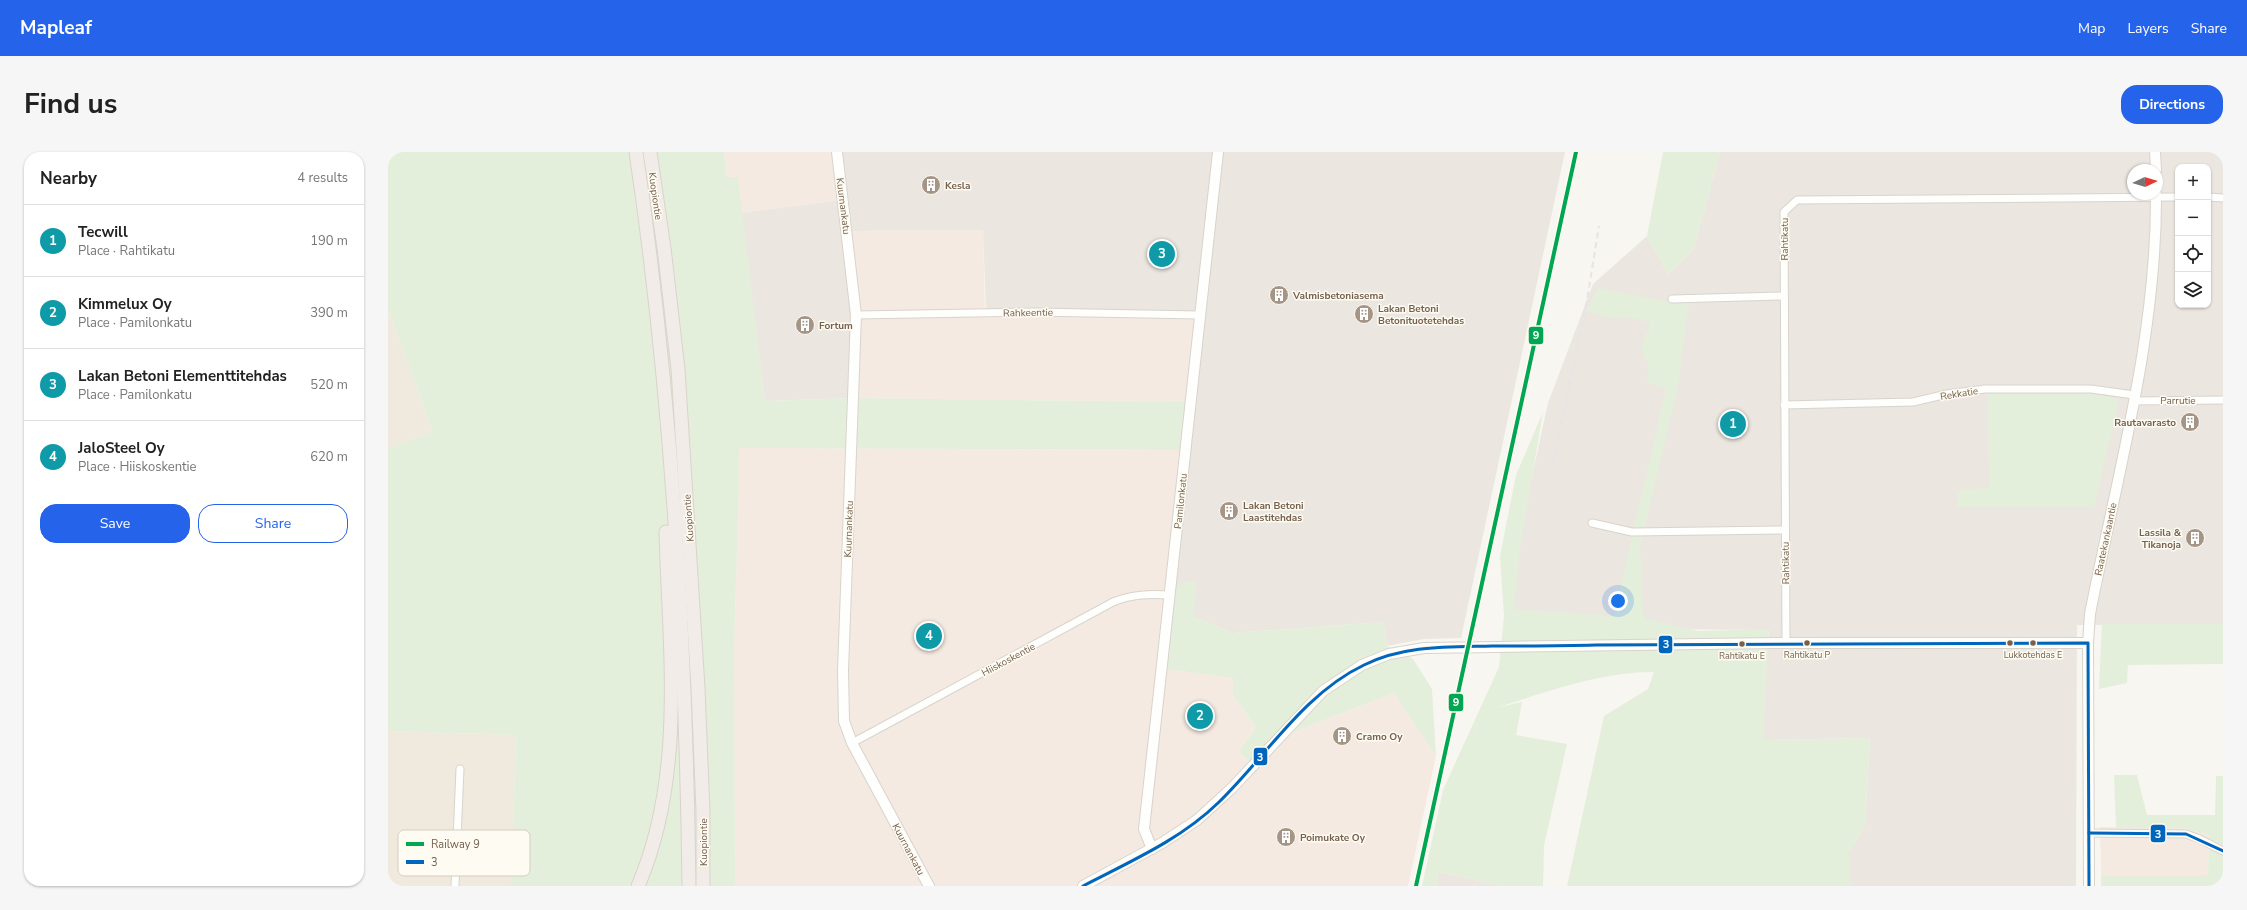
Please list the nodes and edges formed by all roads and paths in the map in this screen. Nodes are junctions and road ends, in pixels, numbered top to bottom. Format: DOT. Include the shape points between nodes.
graph roads {
  1 [pos="636,152"];
  2 [pos="650,152"];
  3 [pos="837,152"];
  4 [pos="1218,152"];
  5 [pos="2155,152"];
  6 [pos="2156,164"];
  7 [pos="2127,196"];
  8 [pos="2163,196"];
  9 [pos="2175,197"];
  10 [pos="2211,198"];
  11 [pos="2223,198"];
  12 [pos="2156,200"];
  13 [pos="1784,296"];
  14 [pos="1672,299"];
  15 [pos="856,315"];
  16 [pos="1199,315"];
  17 [pos="2134,398"];
  18 [pos="2223,400"];
  19 [pos="1784,405"];
  20 [pos="671,484"];
  21 [pos="1592,523"];
  22 [pos="1784,530"];
  23 [pos="1170,595"];
  24 [pos="1786,643"];
  25 [pos="2088,643"];
  26 [pos="852,744"];
  27 [pos="460,769"];
  28 [pos="703,810"];
  29 [pos="457,830"];
  30 [pos="2089,833"];
  31 [pos="1152,849"];
  32 [pos="2223,851"];
  33 [pos="455,876"];
  34 [pos="455,886"];
  35 [pos="638,886"];
  36 [pos="689,886"];
  37 [pos="703,886"];
  38 [pos="707,886"];
  39 [pos="929,886"];
  40 [pos="1083,886"];
  41 [pos="2089,886"];
  1 -- 20 [label="highway, Kuopiontie" via="663,371"];
  2 -- 28 [label="highway, Kuopiontie" via="678,369"];
  3 -- 15 [label="street, Kuurnankatu"];
  4 -- 16 [label="street, Pamilonkatu"];
  5 -- 6 [label="street"];
  7 -- 13 [label="street, Rahtikatu" via="1796,200 1784,212"];
  8 -- 9 [label="street, Rahtikatu"];
  10 -- 11 [label="street"];
  12 -- 17 [label="street, Raatekankaantie" via="2154,256 2146,330"];
  13 -- 14 [label="street"];
  13 -- 19 [label="street, Rahtikatu"];
  15 -- 16 [label="street, Rahkeentie" via="1034,312"];
  15 -- 26 [label="street, Kuurnankatu" via="843,678 844,721"];
  16 -- 23 [label="street, Pamilonkatu"];
  17 -- 18 [label="street, Parrutie"];
  17 -- 19 [label="street, Rekkatie" via="2091,389 1985,388 1913,402"];
  17 -- 25 [label="street, Raatekankaantie" via="2090,614"];
  19 -- 22 [label="street, Rahtikatu"];
  20 -- 35 [label="highway" via="666,520 672,714 670,745 656,829"];
  20 -- 36 [label="highway, Kuopiontie" via="683,686"];
  21 -- 22 [label="street" via="1632,532"];
  22 -- 24 [label="street, Rahtikatu"];
  23 -- 26 [label="street, Hiiskoskentie" via="1145,593 1113,602"];
  23 -- 31 [label="street, Pamilonkatu" via="1144,829"];
  24 -- 25 [label="street"];
  24 -- 31 [label="street" via="1431,648 1389,654 1362,665 1323,692 1215,805 1189,826"];
  25 -- 30 [label="street, Raatekankaantie"];
  26 -- 39 [label="street, Kuurnankatu"];
  27 -- 29 [label="street"];
  28 -- 37 [label="highway, Kuopiontie"];
  28 -- 38 [label="highway"];
  30 -- 32 [label="street" via="2186,834"];
  30 -- 41 [label="street, Raatekankaantie"];
  31 -- 40 [label="street"];
  33 -- 34 [label="street"];
}
